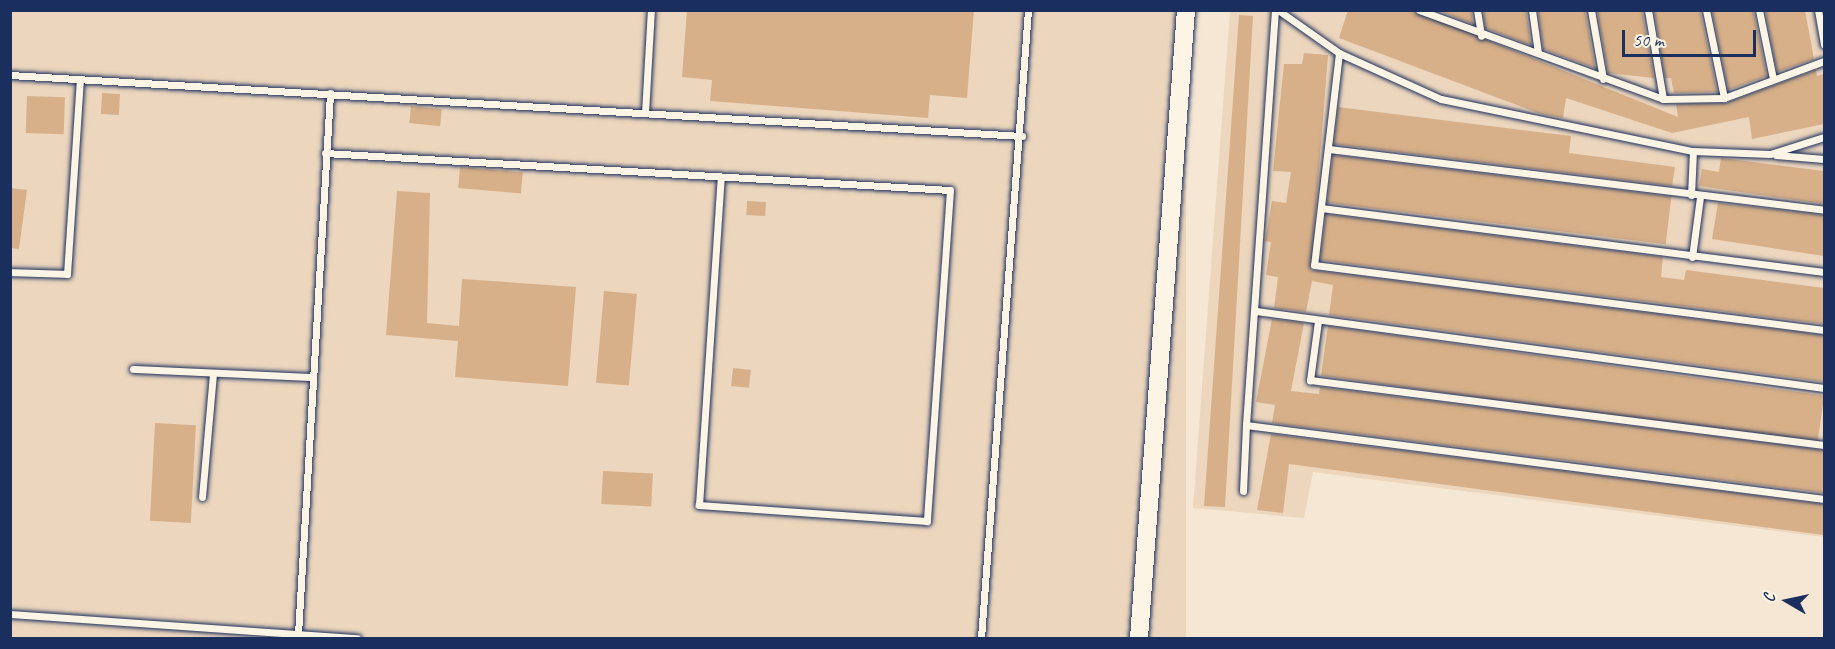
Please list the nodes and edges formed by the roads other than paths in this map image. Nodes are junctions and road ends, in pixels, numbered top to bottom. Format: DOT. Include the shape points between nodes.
graph roads {
  1 [pos="651,10"];
  2 [pos="1028,10"];
  3 [pos="1186,10"];
  4 [pos="1276,10"];
  5 [pos="1477,10"];
  6 [pos="1532,10"];
  7 [pos="1592,10"];
  8 [pos="1648,10"];
  9 [pos="1706,10"];
  10 [pos="1759,10"];
  11 [pos="1818,10"];
  12 [pos="1420,11"];
  13 [pos="1481,36"];
  14 [pos="1824,44"];
  15 [pos="1339,53"];
  16 [pos="1538,53"];
  17 [pos="1824,62"];
  18 [pos="10,75"];
  19 [pos="1603,79"];
  20 [pos="80,80"];
  21 [pos="1773,80"];
  22 [pos="330,93"];
  23 [pos="1724,98"];
  24 [pos="1663,99"];
  25 [pos="645,113"];
  26 [pos="1022,136"];
  27 [pos="1824,137"];
  28 [pos="1329,149"];
  29 [pos="1694,151"];
  30 [pos="325,153"];
  31 [pos="1770,154"];
  32 [pos="1824,159"];
  33 [pos="721,177"];
  34 [pos="1691,195"];
  35 [pos="1700,196"];
  36 [pos="1321,208"];
  37 [pos="1824,210"];
  38 [pos="1692,256"];
  39 [pos="10,272"];
  40 [pos="1824,272"];
  41 [pos="1256,311"];
  42 [pos="1318,321"];
  43 [pos="1824,330"];
  44 [pos="133,369"];
  45 [pos="213,374"];
  46 [pos="312,377"];
  47 [pos="1824,388"];
  48 [pos="1246,425"];
  49 [pos="1824,445"];
  50 [pos="1243,491"];
  51 [pos="202,497"];
  52 [pos="1824,499"];
  53 [pos="10,614"];
  54 [pos="297,634"];
  55 [pos="357,639"];
  56 [pos="981,639"];
  57 [pos="1139,639"];
  1 -- 25 [label="lane"];
  2 -- 26 [label="lane"];
  3 -- 57 [label="street"];
  4 -- 15 [label="lane"];
  4 -- 41 [label="lane"];
  5 -- 13 [label="lane"];
  6 -- 16 [label="lane"];
  7 -- 19 [label="lane"];
  8 -- 24 [label="lane"];
  9 -- 23 [label="lane"];
  10 -- 21 [label="lane"];
  11 -- 14 [label="lane"];
  12 -- 13 [label="lane"];
  13 -- 16 [label="lane"];
  15 -- 28 [label="lane"];
  15 -- 29 [label="lane" via="1441,99"];
  16 -- 19 [label="lane"];
  17 -- 21 [label="lane"];
  18 -- 20 [label="lane"];
  19 -- 24 [label="lane"];
  20 -- 22 [label="lane"];
  20 -- 39 [label="lane" via="67,274"];
  21 -- 23 [label="lane"];
  22 -- 25 [label="lane"];
  22 -- 30 [label="lane"];
  23 -- 24 [label="lane"];
  25 -- 26 [label="lane"];
  26 -- 56 [label="lane"];
  27 -- 31 [label="lane"];
  28 -- 34 [label="lane"];
  28 -- 36 [label="lane"];
  29 -- 31 [label="lane"];
  29 -- 34 [label="lane"];
  30 -- 33 [label="lane"];
  30 -- 46 [label="lane"];
  31 -- 32 [label="lane"];
  33 -- 33 [label="lane" via="950,190 927,521 699,505"];
  34 -- 35 [label="lane"];
  35 -- 37 [label="lane"];
  35 -- 38 [label="lane"];
  36 -- 38 [label="lane"];
  36 -- 43 [label="lane" via="1314,265"];
  38 -- 40 [label="lane"];
  41 -- 42 [label="lane"];
  41 -- 48 [label="lane"];
  42 -- 47 [label="lane"];
  42 -- 49 [label="lane" via="1310,380"];
  44 -- 45 [label="lane"];
  45 -- 46 [label="lane"];
  45 -- 51 [label="lane"];
  46 -- 54 [label="lane"];
  48 -- 50 [label="lane"];
  48 -- 52 [label="lane"];
  53 -- 54 [label="lane"];
  54 -- 55 [label="lane"];
}
